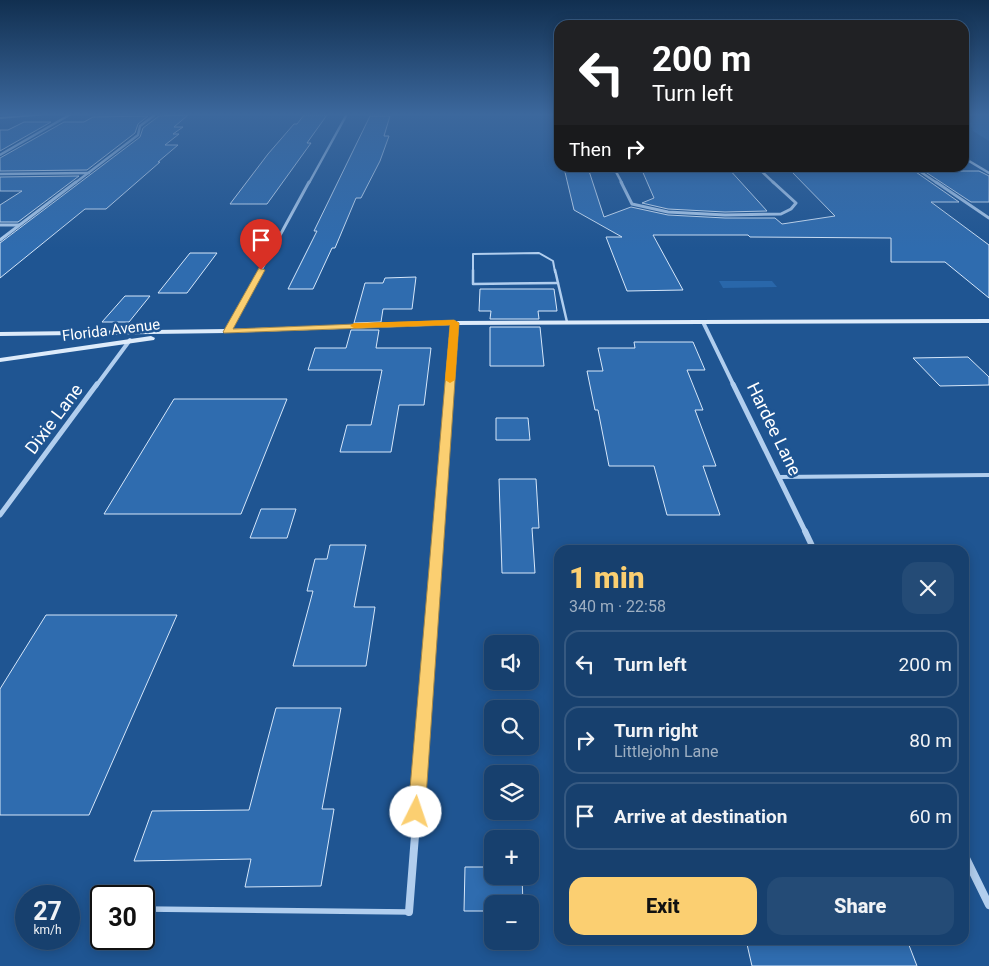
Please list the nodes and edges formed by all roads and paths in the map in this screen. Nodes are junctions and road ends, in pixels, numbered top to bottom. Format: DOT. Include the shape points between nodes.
graph roads {
  1 [pos="108,159"];
  2 [pos="322,159"];
  3 [pos="969,161"];
  4 [pos="616,172"];
  5 [pos="762,172"];
  6 [pos="921,172"];
  7 [pos="90,173"];
  8 [pos="989,173"];
  9 [pos="0,174"];
  10 [pos="989,218"];
  11 [pos="0,225"];
  12 [pos="20,225"];
  13 [pos="0,240"];
  14 [pos="558,283"];
  15 [pos="989,321"];
  16 [pos="567,322"];
  17 [pos="703,322"];
  18 [pos="454,323"];
  19 [pos="227,332"];
  20 [pos="16,333"];
  21 [pos="0,334"];
  22 [pos="130,340"];
  23 [pos="47,352"];
  24 [pos="0,360"];
  25 [pos="989,475"];
  26 [pos="779,477"];
  27 [pos="0,515"];
  28 [pos="812,545"];
  29 [pos="969,864"];
  30 [pos="989,905"];
  31 [pos="155,909"];
  32 [pos="409,912"];
  1 -- 7 [label="street"];
  2 -- 19 [label="street"];
  3 -- 8 [label="street"];
  4 -- 5 [label="street" via="632,204 651,210 671,214 781,214 790,209 796,203"];
  6 -- 10 [label="street"];
  7 -- 9 [label="street"];
  7 -- 12 [label="street"];
  11 -- 12 [label="street"];
  12 -- 13 [label="street"];
  14 -- 14 [label="lane" via="553,260 539,253 473,254 473,284"];
  14 -- 16 [label="lane"];
  15 -- 17 [label="street"];
  16 -- 17 [label="street"];
  16 -- 18 [label="street"];
  17 -- 26 [label="street, Hardee Lane"];
  18 -- 19 [label="street"];
  18 -- 32 [label="street"];
  19 -- 20 [label="street"];
  19 -- 22 [label="street, Florida Avenue"];
  20 -- 21 [label="street"];
  20 -- 23 [label="street" via="38,337"];
  22 -- 23 [label="street, Florida Avenue"];
  22 -- 27 [label="street, Dixie Lane"];
  23 -- 24 [label="street, Florida Avenue"];
  25 -- 26 [label="lane"];
  26 -- 28 [label="street, Hardee Lane"];
  29 -- 30 [label="street"];
  31 -- 32 [label="lane"];
}
